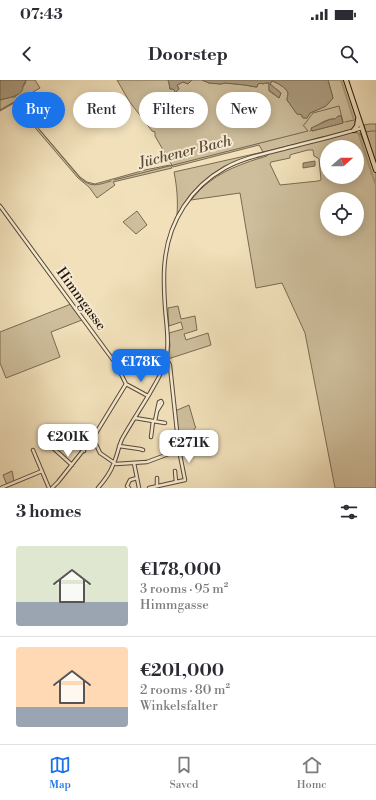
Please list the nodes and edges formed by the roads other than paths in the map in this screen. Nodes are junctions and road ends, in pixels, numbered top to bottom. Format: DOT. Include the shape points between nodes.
graph roads {
  1 [pos="346,80"];
  2 [pos="357,115"];
  3 [pos="354,130"];
  4 [pos="363,130"];
  5 [pos="376,170"];
  6 [pos="0,206"];
  7 [pos="166,361"];
  8 [pos="126,384"];
  9 [pos="148,396"];
  10 [pos="157,411"];
  11 [pos="135,418"];
  12 [pos="155,421"];
  13 [pos="165,423"];
  14 [pos="151,437"];
  15 [pos="93,438"];
  16 [pos="69,439"];
  17 [pos="119,446"];
  18 [pos="52,447"];
  19 [pos="33,450"];
  20 [pos="142,450"];
  21 [pos="179,450"];
  22 [pos="84,451"];
  23 [pos="170,453"];
  24 [pos="166,454"];
  25 [pos="114,463"];
  26 [pos="134,463"];
  27 [pos="72,465"];
  28 [pos="42,471"];
  29 [pos="175,471"];
  30 [pos="137,478"];
  31 [pos="157,478"];
  32 [pos="176,482"];
  33 [pos="157,486"];
  34 [pos="1,488"];
  35 [pos="49,488"];
  36 [pos="52,488"];
  37 [pos="98,488"];
  38 [pos="129,488"];
  39 [pos="140,488"];
  40 [pos="149,488"];
  1 -- 2 [label="main road"];
  2 -- 3 [label="main road" via="358,124"];
  2 -- 4 [label="main road"];
  3 -- 4 [label="street"];
  3 -- 7 [label="street" via="239,161 211,177 192,195 176,220 166,254"];
  4 -- 5 [label="main road"];
  6 -- 8 [label="street, Himmgasse" via="116,364"];
  7 -- 9 [label="street"];
  7 -- 21 [label="street" via="170,366"];
  8 -- 9 [label="street"];
  8 -- 15 [label="street"];
  9 -- 11 [label="street"];
  10 -- 12 [label="street"];
  11 -- 12 [label="street"];
  11 -- 17 [label="street"];
  12 -- 13 [label="street"];
  12 -- 14 [label="street"];
  15 -- 22 [label="street"];
  15 -- 25 [label="street" via="100,453"];
  16 -- 22 [label="street"];
  17 -- 20 [label="street"];
  17 -- 25 [label="street"];
  18 -- 27 [label="street"];
  19 -- 28 [label="street"];
  21 -- 23 [label="street"];
  21 -- 32 [label="street" via="185,480"];
  22 -- 27 [label="street"];
  23 -- 24 [label="street"];
  23 -- 24 [label="street" via="168,438"];
  24 -- 26 [label="street" via="147,462"];
  25 -- 26 [label="street"];
  25 -- 37 [label="street"];
  26 -- 30 [label="street"];
  27 -- 36 [label="street"];
  28 -- 34 [label="street"];
  28 -- 35 [label="street"];
  29 -- 32 [label="street"];
  30 -- 38 [label="street" via="130,480 127,486"];
  30 -- 39 [label="street"];
  31 -- 33 [label="street"];
  32 -- 33 [label="street"];
  33 -- 40 [label="street"];
}
